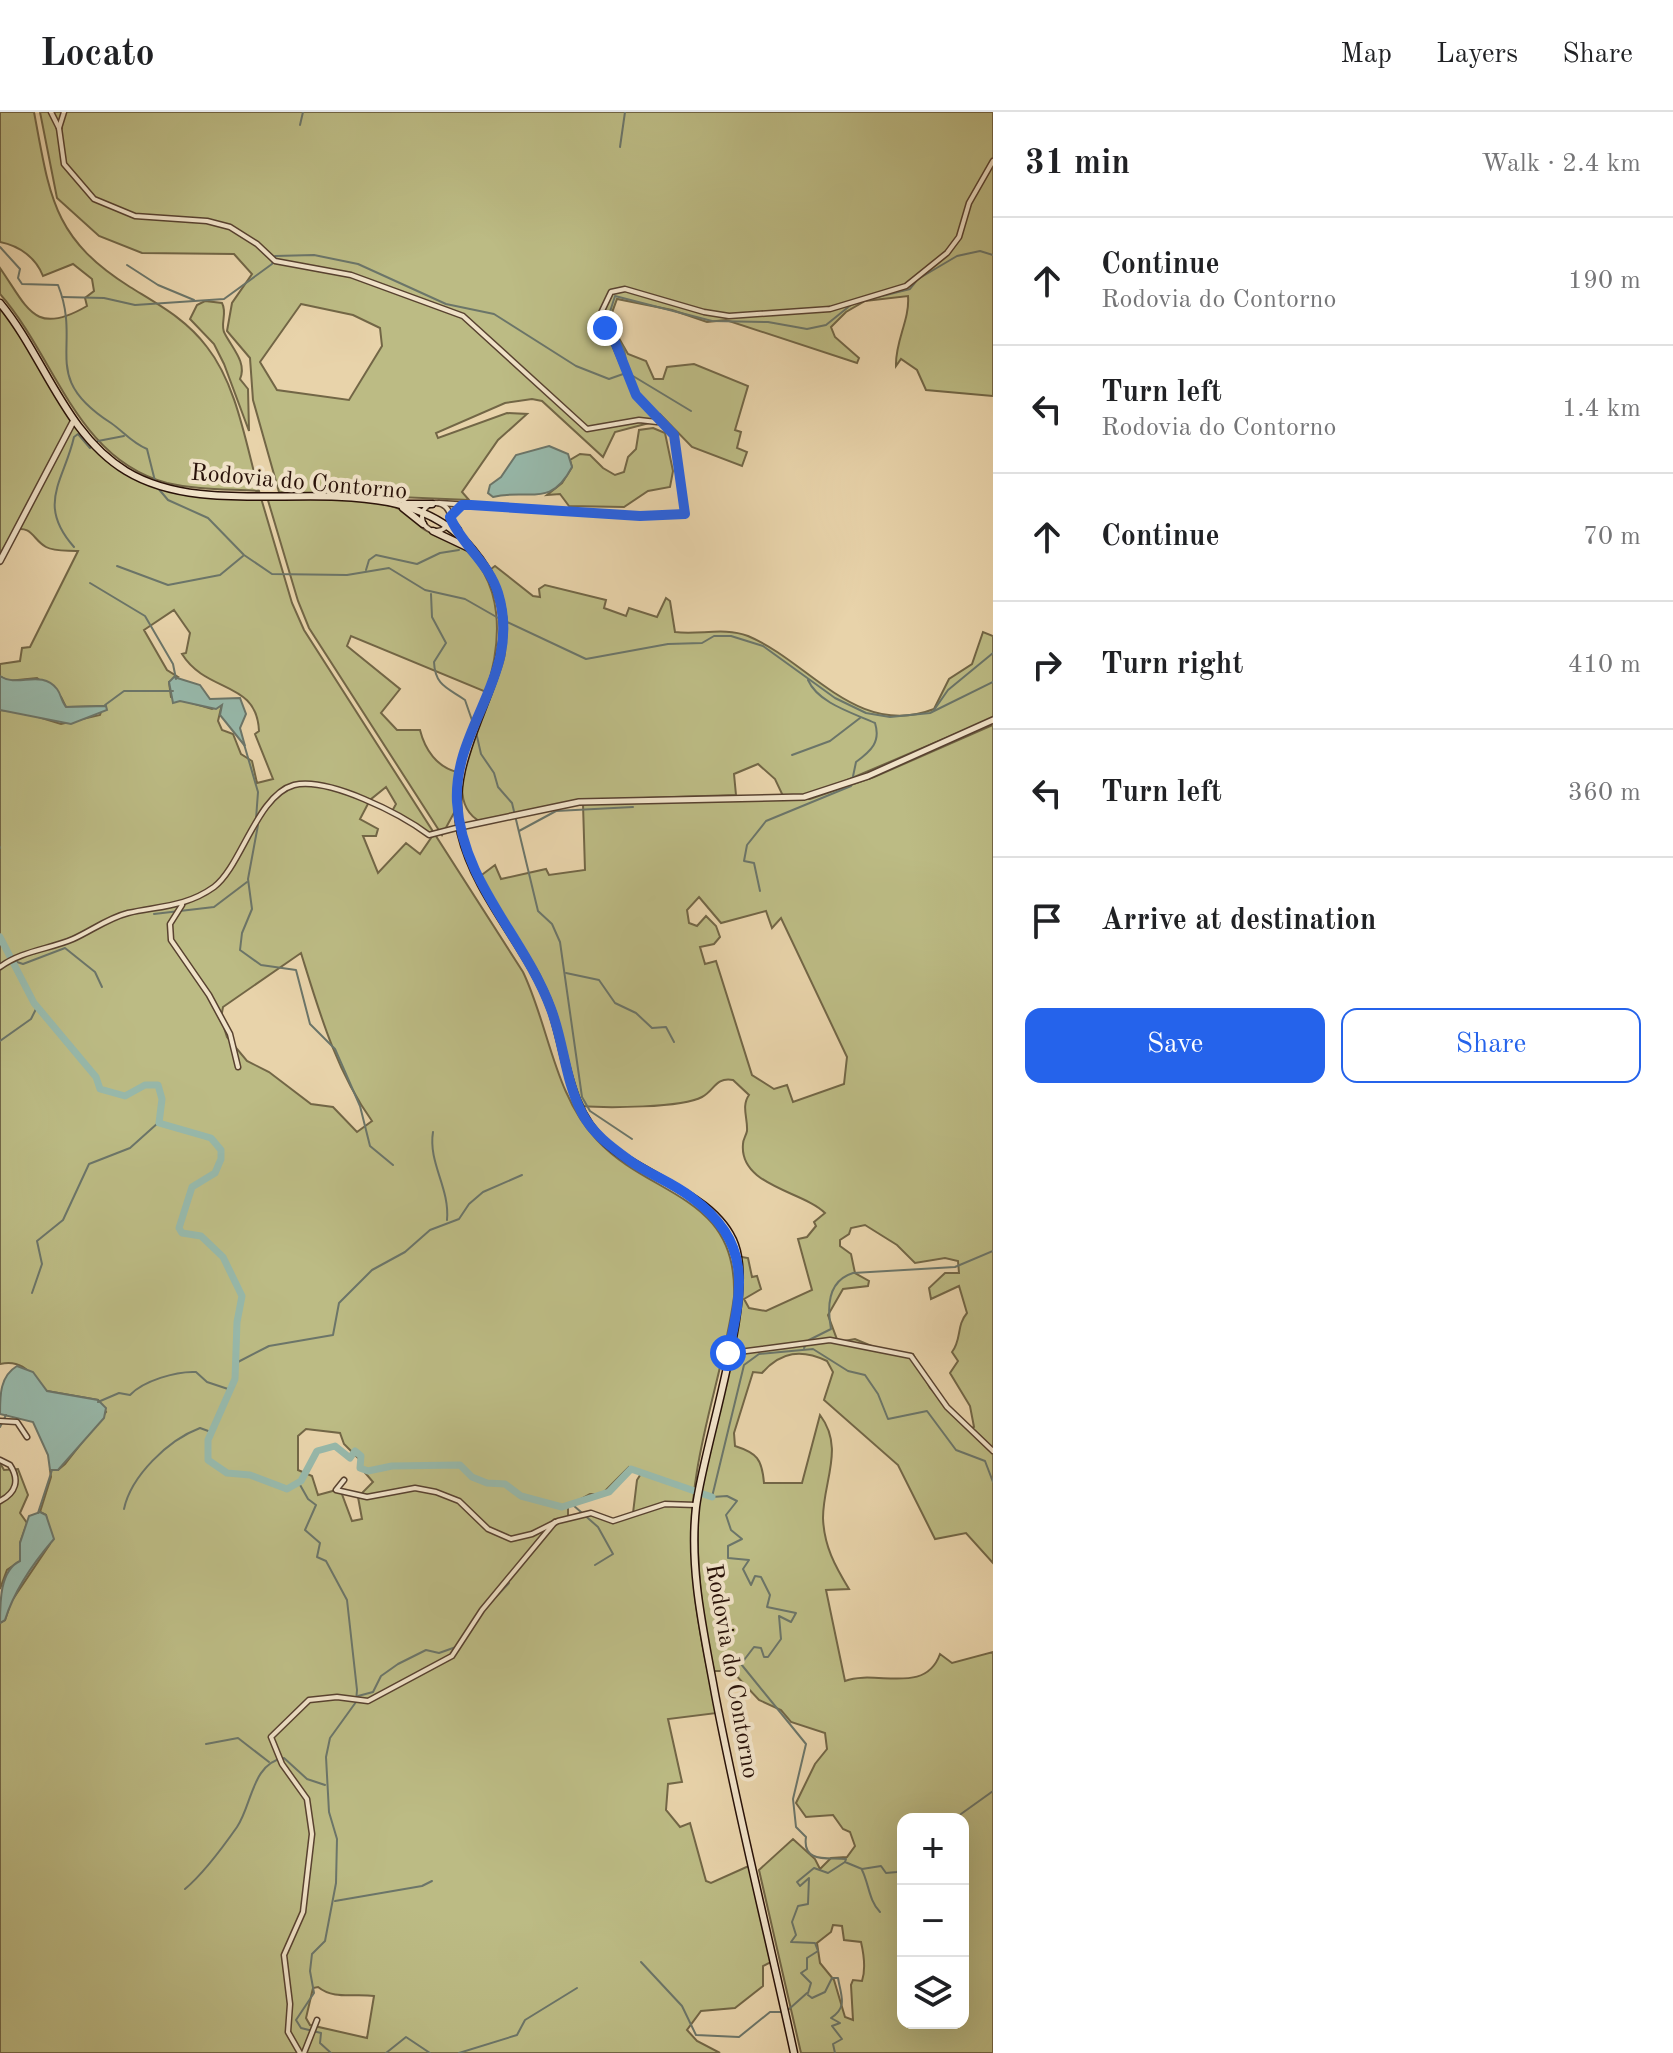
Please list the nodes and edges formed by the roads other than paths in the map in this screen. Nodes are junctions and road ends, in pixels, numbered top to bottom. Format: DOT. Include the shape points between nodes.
graph roads {
  1 [pos="51,112"];
  2 [pos="64,112"];
  3 [pos="59,128"];
  4 [pos="993,161"];
  5 [pos="0,303"];
  6 [pos="75,419"];
  7 [pos="660,422"];
  8 [pos="397,504"];
  9 [pos="435,504"];
  10 [pos="462,505"];
  11 [pos="423,511"];
  12 [pos="449,521"];
  13 [pos="423,524"];
  14 [pos="433,531"];
  15 [pos="475,552"];
  16 [pos="0,561"];
  17 [pos="993,720"];
  18 [pos="460,827"];
  19 [pos="182,905"];
  20 [pos="0,967"];
  21 [pos="238,1067"];
  22 [pos="728,1353"];
  23 [pos="0,1421"];
  24 [pos="27,1437"];
  25 [pos="993,1451"];
  26 [pos="0,1460"];
  27 [pos="344,1480"];
  28 [pos="0,1501"];
  29 [pos="696,1505"];
  30 [pos="555,1522"];
  31 [pos="317,2020"];
  32 [pos="302,2053"];
  33 [pos="794,2053"];
  1 -- 3 [label="street"];
  2 -- 3 [label="street"];
  3 -- 7 [label="street" via="64,164 94,199 135,216 230,227 275,261 351,275 463,316 587,429"];
  4 -- 7 [label="street" via="969,203 959,237 906,286 830,309 729,316 625,289 611,292 601,313 605,328 636,395"];
  5 -- 6 [label="main road, Rodovia do Contorno"];
  6 -- 8 [label="main road, Rodovia do Contorno" via="96,448 150,484 205,493"];
  6 -- 16 [label="street"];
  7 -- 10 [label="street" via="674,435 685,514"];
  8 -- 9 [label="main road"];
  8 -- 11 [label="main road, Rodovia do Contorno"];
  8 -- 13 [label="main road"];
  9 -- 10 [label="street"];
  9 -- 11 [label="street"];
  9 -- 12 [label="street" via="446,508"];
  10 -- 12 [label="street"];
  11 -- 12 [label="main road, Rodovia do Contorno"];
  11 -- 13 [label="street"];
  12 -- 14 [label="street"];
  12 -- 15 [label="main road, Rodovia do Contorno"];
  13 -- 14 [label="street"];
  14 -- 15 [label="main road"];
  15 -- 18 [label="main road, Rodovia do Contorno" via="497,589 505,626 496,678 459,770"];
  17 -- 18 [label="street" via="868,776 804,797 579,802"];
  18 -- 19 [label="street" via="429,835 381,807 317,785 295,785 275,795 221,881"];
  18 -- 22 [label="main road, Rodovia do Contorno" via="474,873 551,1009 583,1115 605,1143 690,1196 725,1227 735,1244 739,1289"];
  19 -- 20 [label="street" via="124,914"];
  19 -- 21 [label="street" via="170,924 171,940 230,1034"];
  22 -- 25 [label="street" via="830,1340 911,1356 947,1407"];
  22 -- 29 [label="main road, Rodovia do Contorno"];
  23 -- 24 [label="street" via="17,1422"];
  26 -- 28 [label="street" via="10,1465 16,1482"];
  27 -- 30 [label="street" via="336,1490 349,1495 415,1488 449,1496 506,1538 522,1538"];
  29 -- 30 [label="street" via="669,1504 613,1521 591,1513"];
  29 -- 33 [label="main road, Rodovia do Contorno" via="700,1613"];
  30 -- 32 [label="street" via="482,1610 452,1656 368,1701 309,1700 271,1737 310,1810 313,1848 305,1904 284,1955 288,2032"];
  31 -- 32 [label="street"];
}
